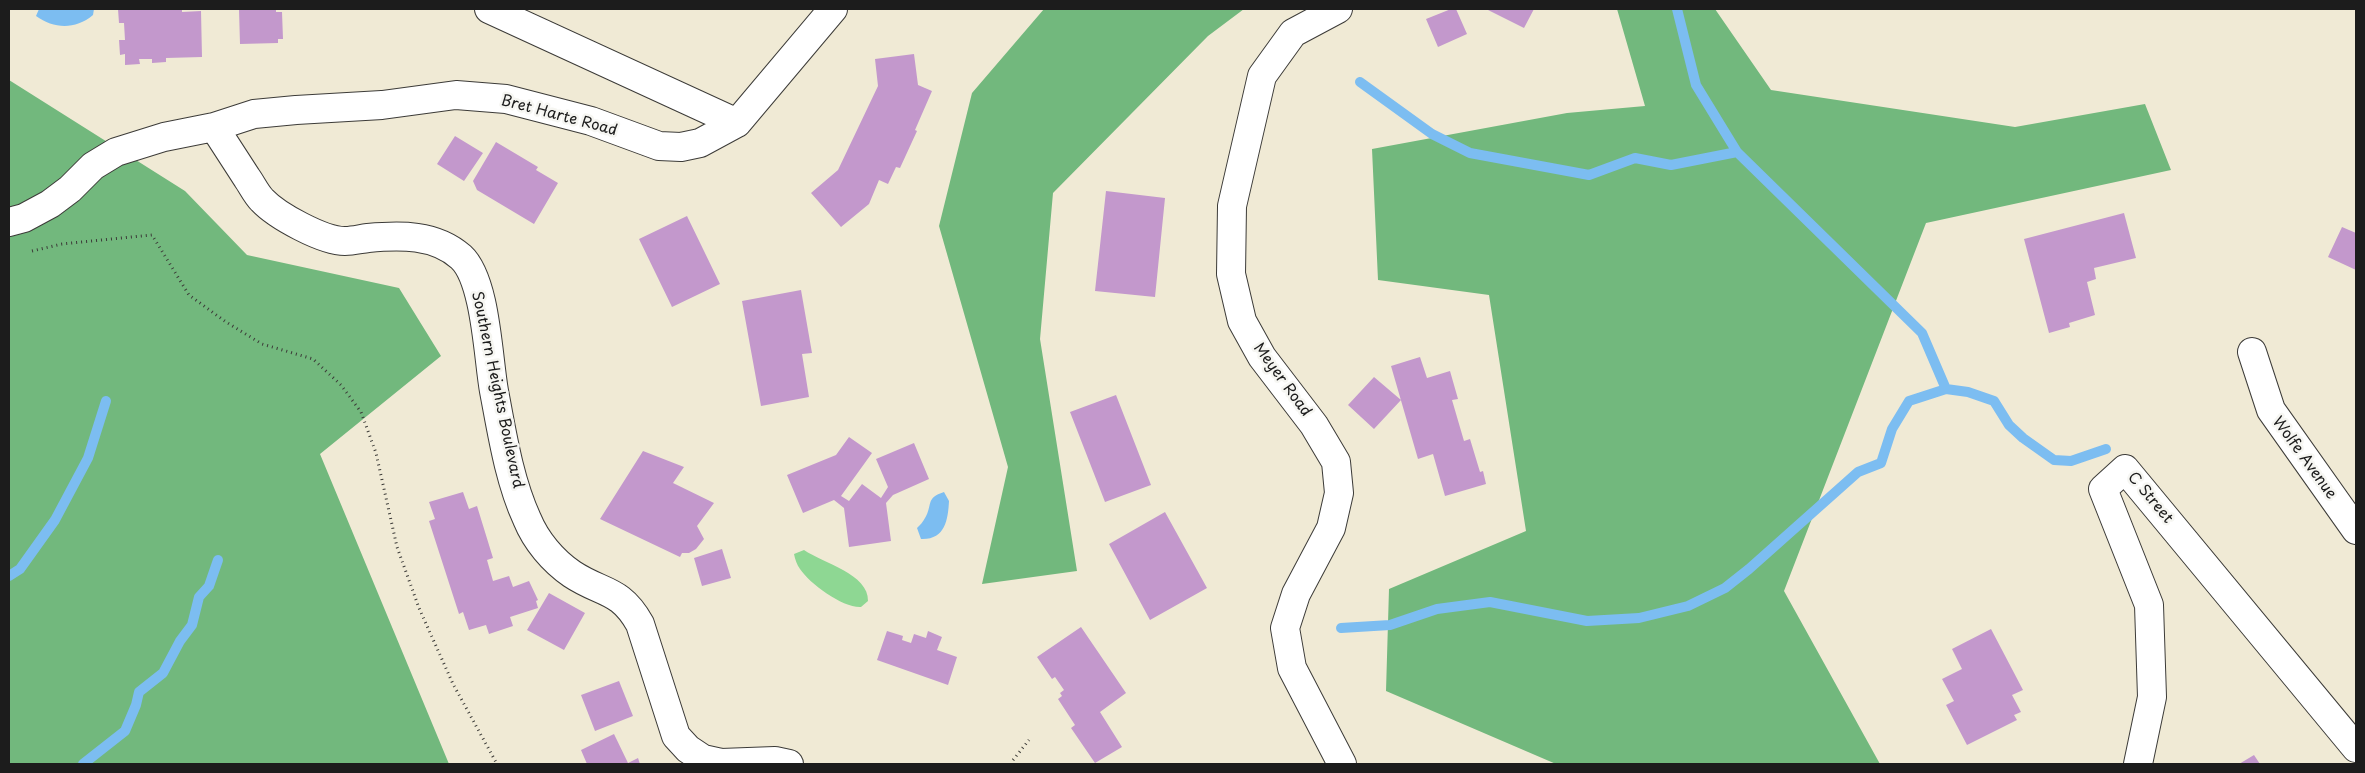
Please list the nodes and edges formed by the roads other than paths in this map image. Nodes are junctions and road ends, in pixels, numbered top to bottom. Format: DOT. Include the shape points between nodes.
graph roads {
  1 [pos="489,9"];
  2 [pos="833,9"];
  3 [pos="1338,9"];
  4 [pos="737,123"];
  5 [pos="214,127"];
  6 [pos="9,222"];
  7 [pos="2252,352"];
  8 [pos="2356,530"];
  9 [pos="2356,748"];
  10 [pos="789,764"];
  11 [pos="1342,764"];
  12 [pos="2138,764"];
  1 -- 4 [label="street"];
  2 -- 4 [label="street"];
  3 -- 11 [label="street, Meyer Road" via="1292,33 1262,76 1232,206 1231,274 1242,321 1262,357 1314,425 1336,462 1339,494 1331,528 1296,594 1285,628 1292,668"];
  4 -- 5 [label="street, Bret Harte Road" via="700,143 660,146 591,121 506,99 456,95 382,105 254,114"];
  5 -- 6 [label="street, Bret Harte Road" via="164,137 116,152 93,166 50,204"];
  5 -- 10 [label="street, Southern Heights Boulevard" via="262,200 299,226 346,241 413,236 442,244 462,258 479,295 494,391 513,477 527,520 541,544 573,574 621,598 633,612 640,624 676,736 688,749 703,759 721,763 766,761"];
  7 -- 8 [label="street, Wolfe Avenue" via="2270,410"];
  9 -- 12 [label="street, C Street" via="2125,469 2103,489 2149,605 2152,697"];
}
